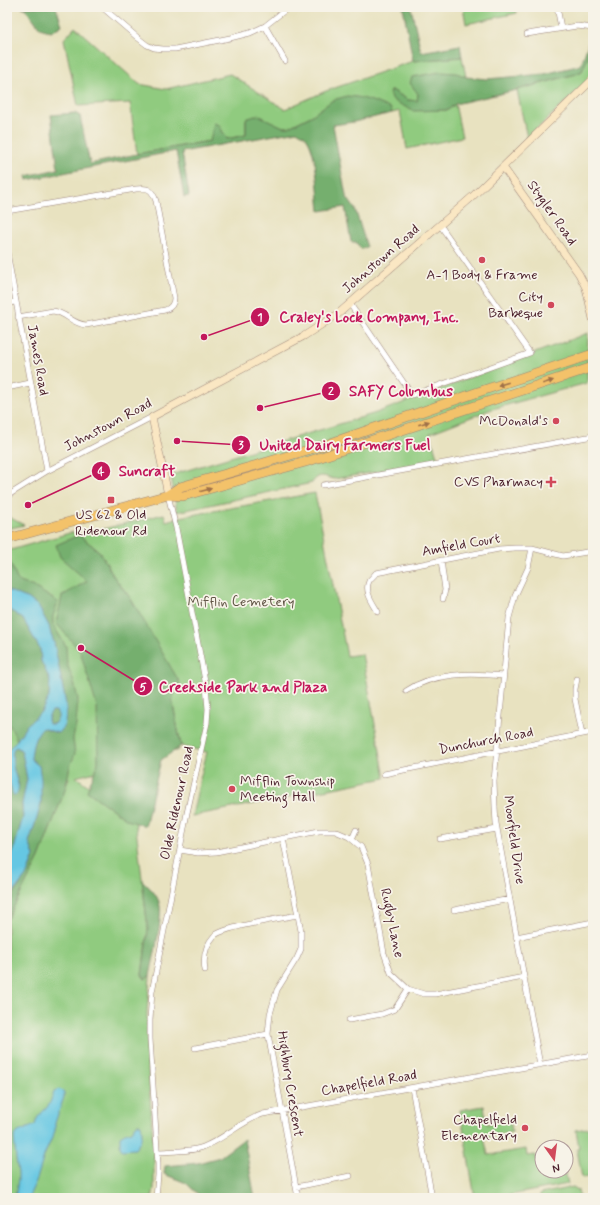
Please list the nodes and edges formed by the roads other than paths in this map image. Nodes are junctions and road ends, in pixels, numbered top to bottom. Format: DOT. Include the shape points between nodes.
graph roads {
  1 [pos="102,7"];
  2 [pos="289,7"];
  3 [pos="557,7"];
  4 [pos="265,26"];
  5 [pos="561,28"];
  6 [pos="593,28"];
  7 [pos="527,34"];
  8 [pos="285,61"];
  9 [pos="593,78"];
  10 [pos="503,166"];
  11 [pos="7,211"];
  12 [pos="440,225"];
  13 [pos="7,252"];
  14 [pos="16,302"];
  15 [pos="7,303"];
  16 [pos="350,304"];
  17 [pos="18,317"];
  18 [pos="593,319"];
  19 [pos="593,354"];
  20 [pos="593,367"];
  21 [pos="30,384"];
  22 [pos="7,388"];
  23 [pos="152,417"];
  24 [pos="593,436"];
  25 [pos="47,471"];
  26 [pos="323,485"];
  27 [pos="168,495"];
  28 [pos="7,496"];
  29 [pos="7,539"];
  30 [pos="532,548"];
  31 [pos="593,552"];
  32 [pos="441,560"];
  33 [pos="443,599"];
  34 [pos="378,612"];
  35 [pos="504,676"];
  36 [pos="577,679"];
  37 [pos="406,691"];
  38 [pos="593,732"];
  39 [pos="582,734"];
  40 [pos="496,751"];
  41 [pos="384,774"];
  42 [pos="590,810"];
  43 [pos="593,827"];
  44 [pos="497,829"];
  45 [pos="356,830"];
  46 [pos="283,838"];
  47 [pos="352,839"];
  48 [pos="440,839"];
  49 [pos="180,850"];
  50 [pos="510,899"];
  51 [pos="454,910"];
  52 [pos="298,915"];
  53 [pos="593,922"];
  54 [pos="516,937"];
  55 [pos="205,970"];
  56 [pos="524,977"];
  57 [pos="408,989"];
  58 [pos="349,1020"];
  59 [pos="268,1034"];
  60 [pos="195,1048"];
  61 [pos="593,1055"];
  62 [pos="540,1065"];
  63 [pos="412,1088"];
  64 [pos="282,1111"];
  65 [pos="157,1152"];
  66 [pos="350,1176"];
  67 [pos="296,1187"];
  68 [pos="156,1198"];
  69 [pos="298,1198"];
  70 [pos="432,1198"];
  1 -- 4 [label="street" via="138,38 154,48 175,49 230,38"];
  2 -- 4 [label="street"];
  3 -- 5 [label="street"];
  4 -- 8 [label="street"];
  5 -- 6 [label="street"];
  5 -- 7 [label="street"];
  9 -- 10 [label="street, Johnstown Road"];
  10 -- 12 [label="street, Johnstown Road"];
  10 -- 18 [label="street, Stygler Road" via="579,274 586,288"];
  11 -- 17 [label="street" via="147,189 156,201 174,294 174,302 168,309 86,325 76,323 58,312"];
  12 -- 16 [label="street, Johnstown Road"];
  12 -- 16 [label="street" via="530,354 412,395"];
  13 -- 14 [label="street, James Road"];
  14 -- 15 [label="street"];
  14 -- 17 [label="street, James Road"];
  16 -- 23 [label="street, Johnstown Road" via="304,336"];
  17 -- 21 [label="street, James Road"];
  19 -- 27 [label="highway, one-way" via="328,444 180,487"];
  27 -- 20 [label="highway, one-way" via="183,496 309,461"];
  21 -- 22 [label="street"];
  21 -- 25 [label="street, James Road"];
  23 -- 25 [label="street, Johnstown Road"];
  23 -- 27 [label="street, Olde Ridenour Road"];
  24 -- 26 [label="street"];
  25 -- 28 [label="street, Johnstown Road"];
  27 -- 29 [label="highway"];
  27 -- 49 [label="street, Olde Ridenour Road" via="206,686 208,709"];
  30 -- 31 [label="street, Amfield Court" via="563,556"];
  30 -- 32 [label="street, Amfield Court" via="499,549"];
  30 -- 35 [label="street, Moorfield Drive" via="528,568 515,596 509,618"];
  32 -- 33 [label="street" via="445,590"];
  32 -- 34 [label="street, Amfield Court" via="376,573 369,581 368,590"];
  35 -- 37 [label="street" via="455,675 424,681"];
  35 -- 40 [label="street, Moorfield Drive"];
  36 -- 39 [label="street" via="575,699"];
  38 -- 39 [label="street, Dunchurch Road"];
  39 -- 40 [label="street, Dunchurch Road"];
  40 -- 41 [label="street, Dunchurch Road"];
  40 -- 44 [label="street, Moorfield Drive" via="494,781"];
  42 -- 43 [label="street"];
  44 -- 48 [label="street"];
  44 -- 50 [label="street, Moorfield Drive"];
  45 -- 47 [label="street"];
  46 -- 47 [label="street, Rugby Lane" via="319,831 335,831"];
  46 -- 49 [label="street, Rugby Lane" via="216,852"];
  46 -- 52 [label="street, Highbury Crescent"];
  47 -- 57 [label="street, Rugby Lane" via="361,847 368,864 384,954 391,973"];
  49 -- 65 [label="street, Olde Ridenour Road" via="153,984 150,1020"];
  50 -- 51 [label="street"];
  50 -- 54 [label="street, Moorfield Drive"];
  52 -- 55 [label="street" via="223,931 215,935 203,960"];
  52 -- 59 [label="street, Highbury Crescent" via="301,932 300,952 276,994"];
  53 -- 54 [label="street"];
  54 -- 56 [label="street, Moorfield Drive"];
  56 -- 57 [label="street, Rugby Lane" via="435,994 424,994"];
  56 -- 62 [label="street, Moorfield Drive"];
  57 -- 58 [label="street" via="395,1008 382,1014"];
  59 -- 60 [label="street"];
  59 -- 64 [label="street, Highbury Crescent"];
  61 -- 62 [label="street, Chapelfield Road"];
  62 -- 63 [label="street, Chapelfield Road"];
  63 -- 64 [label="street, Chapelfield Road"];
  63 -- 70 [label="street"];
  64 -- 65 [label="street, Chapelfield Road" via="253,1117 202,1148"];
  64 -- 67 [label="street, Highbury Crescent"];
  65 -- 68 [label="street, Olde Ridenour Road"];
  66 -- 67 [label="street"];
  67 -- 69 [label="street, Highbury Crescent"];
}
